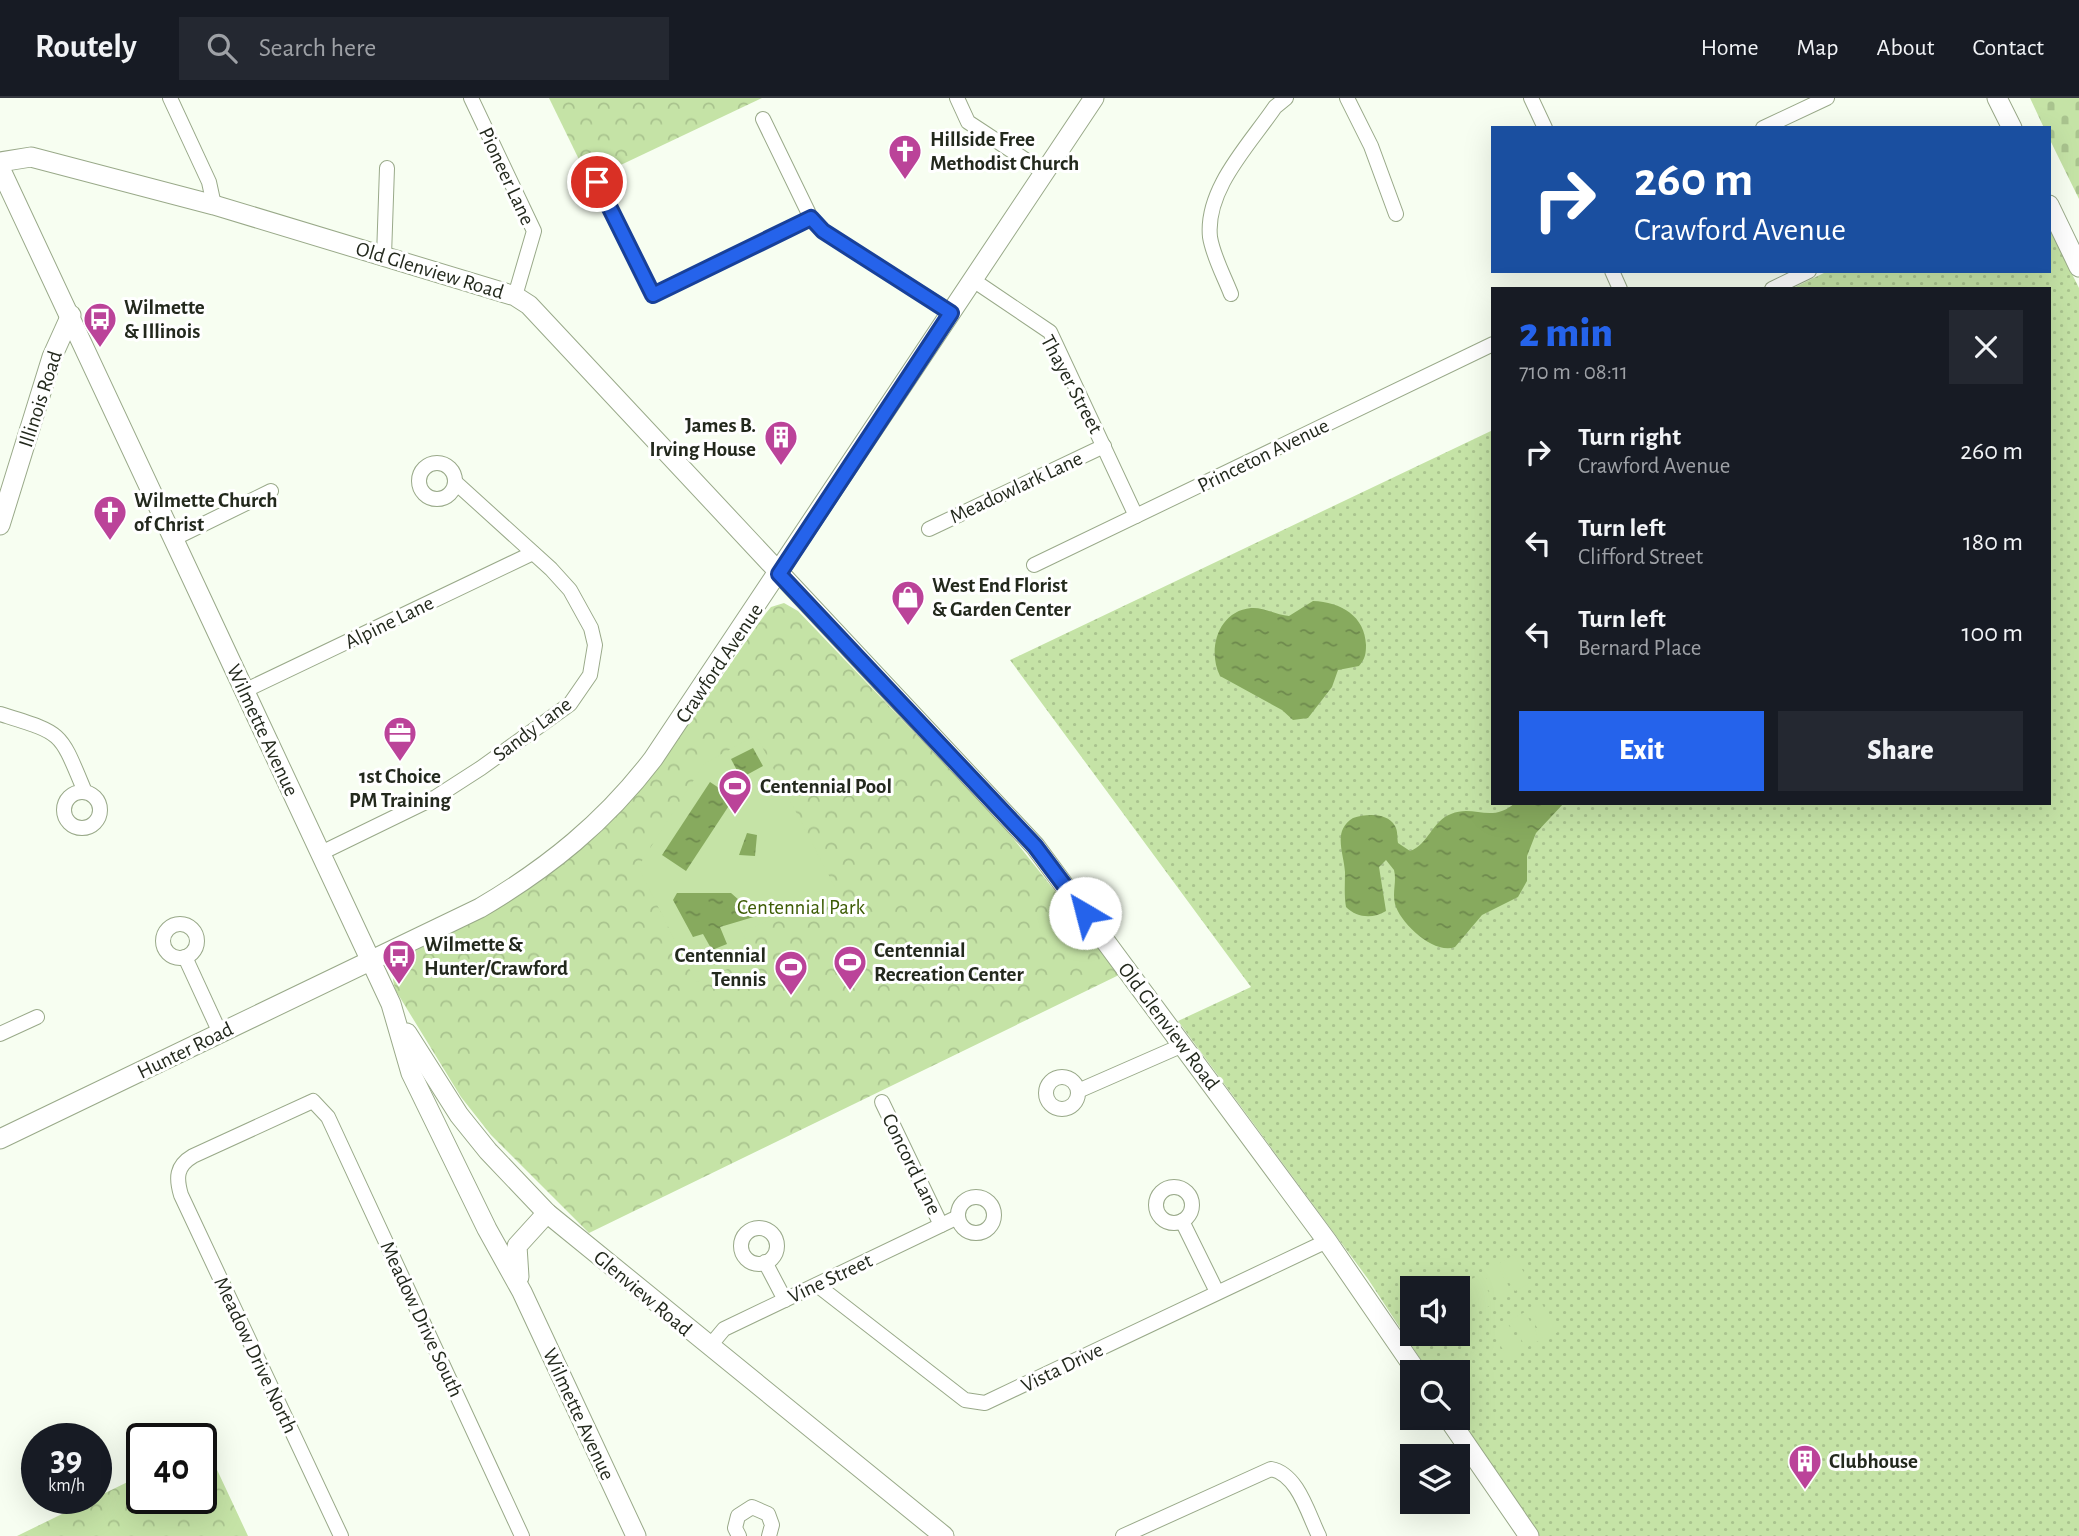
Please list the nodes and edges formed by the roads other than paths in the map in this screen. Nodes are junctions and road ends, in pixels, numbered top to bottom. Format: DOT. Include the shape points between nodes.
graph roads {
  1 [pos="170,98"];
  2 [pos="471,98"];
  3 [pos="957,98"];
  4 [pos="1094,98"];
  5 [pos="1286,98"];
  6 [pos="1347,98"];
  7 [pos="1531,98"];
  8 [pos="1827,98"];
  9 [pos="1997,98"];
  10 [pos="763,119"];
  11 [pos="1544,126"];
  12 [pos="1767,126"];
  13 [pos="2011,126"];
  14 [pos="0,162"];
  15 [pos="0,168"];
  16 [pos="387,168"];
  17 [pos="1044,172"];
  18 [pos="597,182"];
  19 [pos="214,205"];
  20 [pos="2051,209"];
  21 [pos="1396,214"];
  22 [pos="811,218"];
  23 [pos="384,256"];
  24 [pos="2079,267"];
  25 [pos="1805,273"];
  26 [pos="973,280"];
  27 [pos="1776,287"];
  28 [pos="1231,294"];
  29 [pos="515,296"];
  30 [pos="951,313"];
  31 [pos="71,315"];
  32 [pos="1491,345"];
  33 [pos="1104,446"];
  34 [pos="455,482"];
  35 [pos="271,491"];
  36 [pos="1136,516"];
  37 [pos="0,525"];
  38 [pos="929,529"];
  39 [pos="173,540"];
  40 [pos="533,553"];
  41 [pos="1034,565"];
  42 [pos="779,574"];
  43 [pos="244,691"];
  44 [pos="0,714"];
  45 [pos="85,792"];
  46 [pos="321,853"];
  47 [pos="185,957"];
  48 [pos="371,961"];
  49 [pos="391,1004"];
  50 [pos="37,1017"];
  51 [pos="220,1033"];
  52 [pos="0,1034"];
  53 [pos="1183,1045"];
  54 [pos="1078,1091"];
  55 [pos="882,1102"];
  56 [pos="319,1103"];
  57 [pos="0,1139"];
  58 [pos="547,1213"];
  59 [pos="958,1217"];
  60 [pos="1182,1221"];
  61 [pos="942,1225"];
  62 [pos="1327,1241"];
  63 [pos="765,1262"];
  64 [pos="817,1285"];
  65 [pos="522,1292"];
  66 [pos="1217,1292"];
  67 [pos="785,1300"];
  68 [pos="709,1348"];
  69 [pos="1409,1360"];
  70 [pos="1456,1430"];
  71 [pos="632,1535"];
  72 [pos="735,1535"];
  73 [pos="1126,1535"];
  74 [pos="341,1536"];
  75 [pos="522,1536"];
  76 [pos="769,1536"];
  77 [pos="944,1536"];
  78 [pos="1319,1536"];
  79 [pos="1528,1536"];
  1 -- 19 [label="street" via="209,182"];
  2 -- 29 [label="street, Pioneer Lane" via="534,231"];
  3 -- 17 [label="street" via="968,122"];
  4 -- 17 [label="street, Crawford Avenue"];
  5 -- 28 [label="street" via="1222,184 1211,212 1210,238"];
  6 -- 21 [label="street"];
  7 -- 11 [label="street"];
  8 -- 12 [label="street"];
  9 -- 13 [label="street"];
  10 -- 22 [label="street"];
  14 -- 19 [label="street, Old Glenview Road" via="31,157"];
  15 -- 31 [label="street, Wilmette Avenue"];
  16 -- 23 [label="street"];
  17 -- 26 [label="street, Crawford Avenue"];
  18 -- 22 [label="street" via="653,295"];
  19 -- 23 [label="street, Old Glenview Road"];
  20 -- 24 [label="street"];
  22 -- 30 [label="street" via="823,231"];
  23 -- 29 [label="street, Old Glenview Road"];
  25 -- 27 [label="street"];
  26 -- 30 [label="street, Crawford Avenue"];
  26 -- 33 [label="street, Thayer Street" via="1049,332"];
  29 -- 42 [label="street, Old Glenview Road" via="553,328"];
  30 -- 42 [label="street, Crawford Avenue"];
  31 -- 37 [label="street, Illinois Road" via="52,357"];
  31 -- 39 [label="street, Wilmette Avenue"];
  32 -- 36 [label="street, Princeton Avenue"];
  33 -- 36 [label="street, Thayer Street"];
  33 -- 38 [label="street, Meadowlark Lane"];
  34 -- 40 [label="street, Sandy Lane"];
  35 -- 39 [label="street"];
  36 -- 41 [label="street, Princeton Avenue"];
  39 -- 43 [label="street, Wilmette Avenue"];
  40 -- 43 [label="street, Alpine Lane"];
  40 -- 46 [label="street, Sandy Lane" via="570,590 591,628 594,659 583,688 570,704 436,797"];
  42 -- 48 [label="street, Crawford Avenue" via="653,759 578,842 492,901"];
  42 -- 53 [label="street, Old Glenview Road" via="1035,846"];
  43 -- 46 [label="street, Wilmette Avenue"];
  44 -- 45 [label="street" via="58,735"];
  46 -- 48 [label="street, Wilmette Avenue"];
  47 -- 51 [label="street"];
  48 -- 49 [label="street, Wilmette Avenue"];
  48 -- 51 [label="street, Hunter Road"];
  49 -- 58 [label="street, Glenview Road" via="458,1115"];
  49 -- 65 [label="street, Wilmette Avenue" via="411,1073"];
  50 -- 52 [label="street"];
  51 -- 57 [label="street, Hunter Road"];
  53 -- 54 [label="street"];
  53 -- 62 [label="street, Old Glenview Road"];
  55 -- 61 [label="street, Concord Lane"];
  56 -- 74 [label="street, Meadow Drive North" via="300,1104 193,1156 178,1172 181,1195"];
  56 -- 75 [label="street, Meadow Drive South"];
  58 -- 65 [label="street, Wilmette Avenue" via="517,1247"];
  58 -- 68 [label="street, Glenview Road"];
  59 -- 61 [label="street, Vine Street"];
  60 -- 66 [label="street"];
  61 -- 64 [label="street, Vine Street"];
  62 -- 66 [label="street, Vista Drive"];
  62 -- 69 [label="street, Old Glenview Road"];
  63 -- 67 [label="street"];
  64 -- 66 [label="street, Vista Drive" via="965,1401 974,1403 993,1400"];
  64 -- 67 [label="street, Vine Street"];
  65 -- 71 [label="street, Wilmette Avenue"];
  67 -- 68 [label="street, Vine Street" via="724,1329"];
  68 -- 77 [label="street, Glenview Road"];
  70 -- 79 [label="street"];
  72 -- 76 [label="street" via="738,1516 752,1507 764,1510 771,1519"];
  73 -- 78 [label="street" via="1271,1469 1284,1473 1294,1484"];
}
